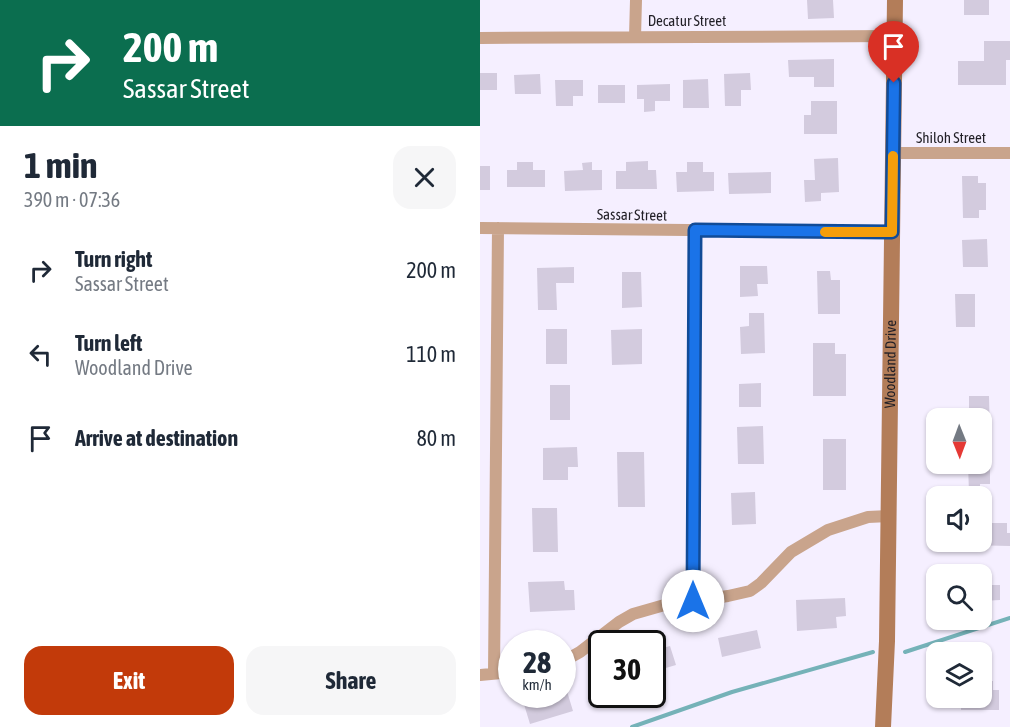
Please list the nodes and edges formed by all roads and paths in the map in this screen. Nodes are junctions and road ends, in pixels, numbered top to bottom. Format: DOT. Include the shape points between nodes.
graph roads {
  1 [pos="636,0"];
  2 [pos="895,0"];
  3 [pos="894,36"];
  4 [pos="635,37"];
  5 [pos="480,38"];
  6 [pos="893,153"];
  7 [pos="1010,153"];
  8 [pos="480,228"];
  9 [pos="498,228"];
  10 [pos="695,230"];
  11 [pos="892,232"];
  12 [pos="889,516"];
  13 [pos="693,601"];
  14 [pos="576,654"];
  15 [pos="494,673"];
  16 [pos="498,673"];
  17 [pos="480,675"];
  18 [pos="883,727"];
  1 -- 4 [label="street"];
  2 -- 3 [label="main road, Woodland Drive"];
  3 -- 4 [label="street, Decatur Street"];
  3 -- 6 [label="main road, Woodland Drive"];
  4 -- 5 [label="street, Decatur Street"];
  6 -- 7 [label="street, Shiloh Street"];
  6 -- 11 [label="main road, Woodland Drive"];
  8 -- 9 [label="street, Sassar Street"];
  9 -- 10 [label="street, Sassar Street"];
  9 -- 15 [label="street"];
  10 -- 11 [label="street, Sassar Street"];
  10 -- 13 [label="street"];
  11 -- 12 [label="main road, Woodland Drive"];
  12 -- 13 [label="street" via="868,517 828,530 791,552 750,591"];
  12 -- 18 [label="main road, Woodland Drive"];
  13 -- 14 [label="street" via="633,614"];
  15 -- 16 [label="street"];
  15 -- 17 [label="street"];
}
